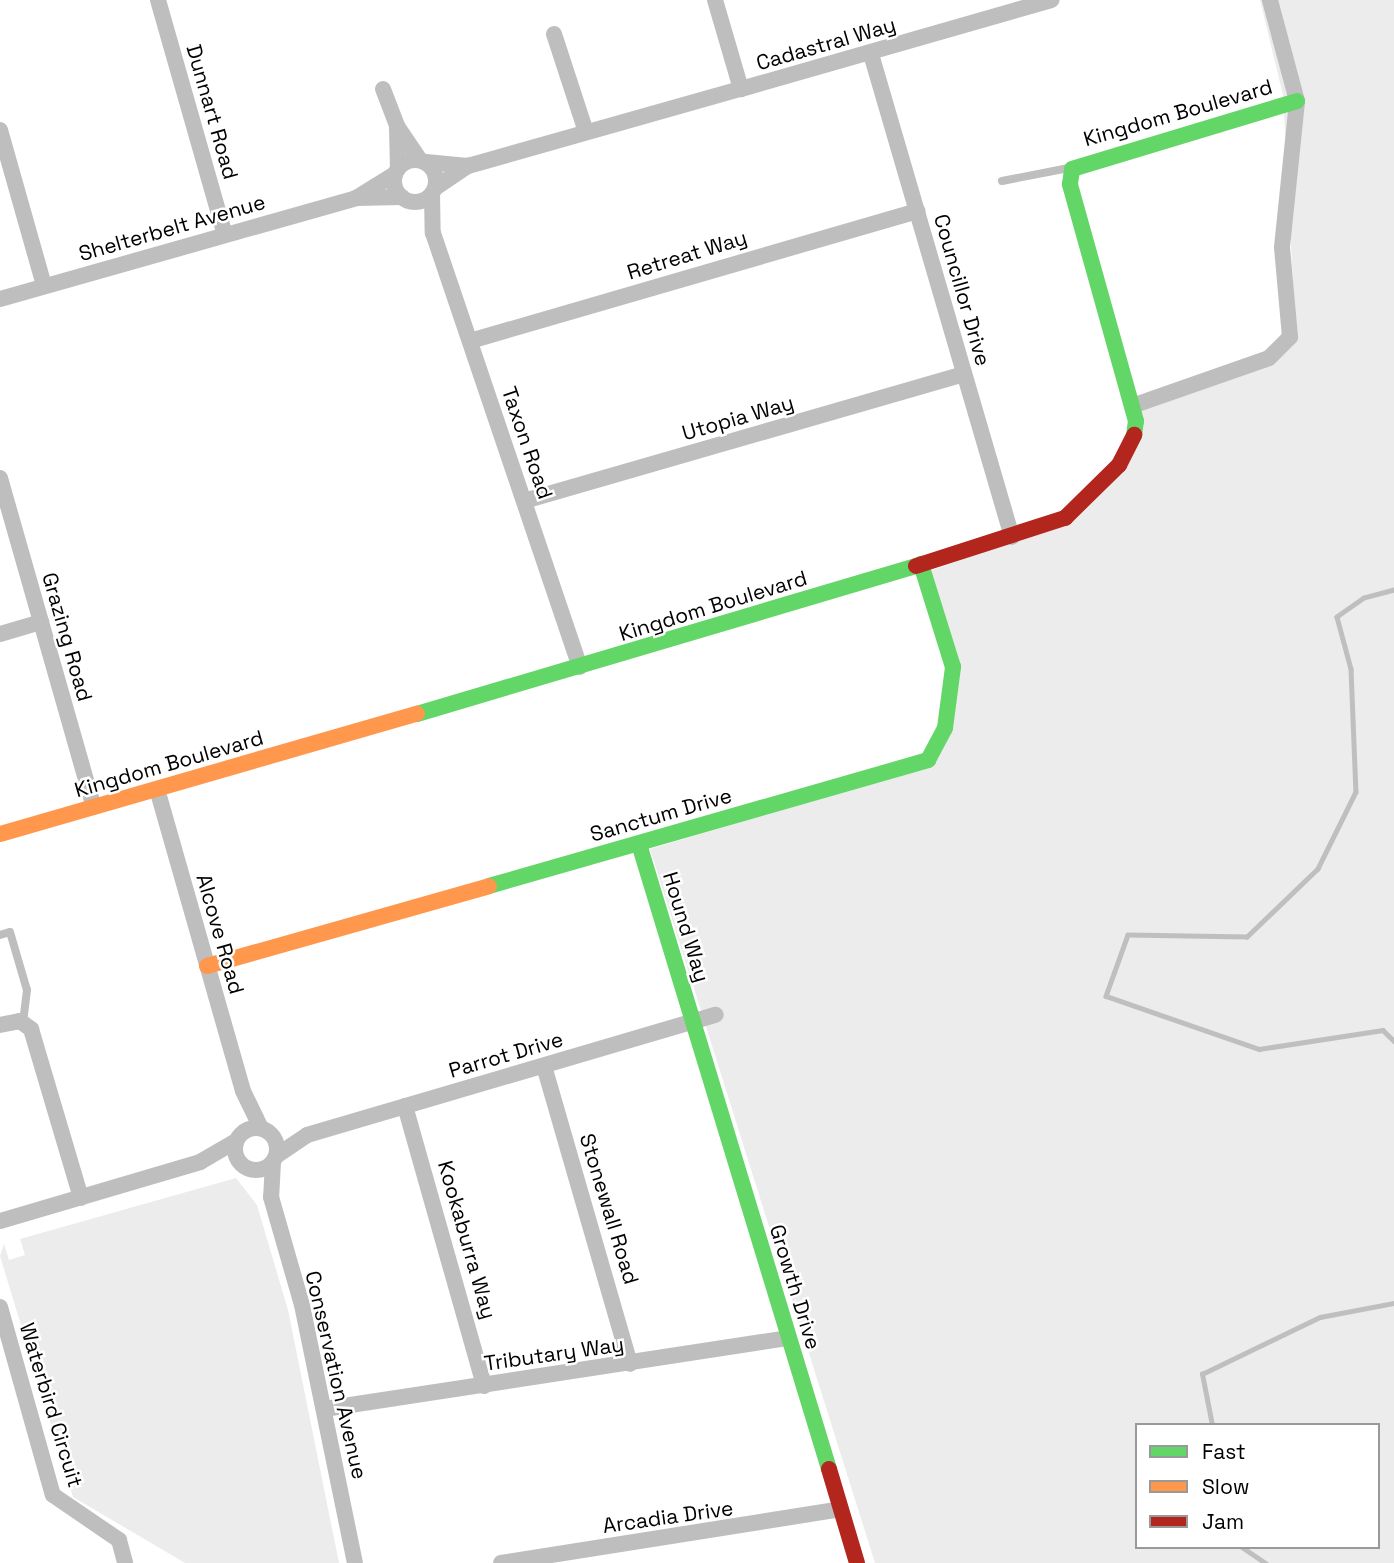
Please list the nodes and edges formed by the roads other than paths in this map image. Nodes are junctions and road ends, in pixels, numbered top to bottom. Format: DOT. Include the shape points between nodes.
graph roads {
  1 [pos="158,0"];
  2 [pos="715,0"];
  3 [pos="1052,0"];
  4 [pos="1270,0"];
  5 [pos="554,34"];
  6 [pos="870,54"];
  7 [pos="383,89"];
  8 [pos="741,89"];
  9 [pos="1297,101"];
  10 [pos="397,125"];
  11 [pos="0,131"];
  12 [pos="586,132"];
  13 [pos="423,161"];
  14 [pos="468,166"];
  15 [pos="1072,169"];
  16 [pos="396,171"];
  17 [pos="1002,181"];
  18 [pos="434,191"];
  19 [pos="356,198"];
  20 [pos="405,199"];
  21 [pos="917,211"];
  22 [pos="433,233"];
  23 [pos="225,235"];
  24 [pos="44,286"];
  25 [pos="0,299"];
  26 [pos="470,341"];
  27 [pos="964,374"];
  28 [pos="1132,406"];
  29 [pos="0,478"];
  30 [pos="524,501"];
  31 [pos="1012,537"];
  32 [pos="921,564"];
  33 [pos="41,622"];
  34 [pos="0,634"];
  35 [pos="580,667"];
  36 [pos="157,789"];
  37 [pos="94,807"];
  38 [pos="0,834"];
  39 [pos="639,844"];
  40 [pos="0,935"];
  41 [pos="207,966"];
  42 [pos="716,1015"];
  43 [pos="23,1022"];
  44 [pos="693,1022"];
  45 [pos="0,1025"];
  46 [pos="544,1066"];
  47 [pos="243,1091"];
  48 [pos="405,1107"];
  49 [pos="265,1130"];
  50 [pos="307,1135"];
  51 [pos="238,1139"];
  52 [pos="274,1159"];
  53 [pos="200,1162"];
  54 [pos="246,1167"];
  55 [pos="271,1197"];
  56 [pos="81,1198"];
  57 [pos="0,1221"];
  58 [pos="0,1307"];
  59 [pos="789,1338"];
  60 [pos="630,1364"];
  61 [pos="484,1386"];
  62 [pos="324,1409"];
  63 [pos="841,1509"];
  64 [pos="523,1561"];
  65 [pos="125,1563"];
  66 [pos="355,1563"];
  67 [pos="501,1563"];
  68 [pos="857,1563"];
  1 -- 23 [label="street, Dunnart Road"];
  2 -- 8 [label="street, Cadastral Way"];
  3 -- 6 [label="street, Cadastral Way"];
  4 -- 9 [label="street"];
  5 -- 12 [label="street"];
  6 -- 8 [label="street, Cadastral Way"];
  6 -- 21 [label="street, Councillor Drive"];
  7 -- 10 [label="street"];
  8 -- 12 [label="street"];
  9 -- 15 [label="street, Kingdom Boulevard"];
  9 -- 28 [label="street" via="1282,247 1290,337 1269,358"];
  10 -- 13 [label="street"];
  10 -- 16 [label="street"];
  11 -- 24 [label="street"];
  12 -- 14 [label="street"];
  13 -- 14 [label="street"];
  13 -- 16 [label="street, Shelterbelt Avenue"];
  13 -- 18 [label="street" via="436,176"];
  14 -- 18 [label="street"];
  15 -- 17 [label="lane, Kingdom Boulevard" via="1048,168"];
  15 -- 28 [label="street, Kingdom Boulevard" via="1070,184"];
  16 -- 19 [label="street, Shelterbelt Avenue"];
  16 -- 20 [label="street"];
  18 -- 20 [label="street, Shelterbelt Avenue"];
  18 -- 22 [label="street"];
  19 -- 20 [label="street, Shelterbelt Avenue"];
  19 -- 23 [label="street, Shelterbelt Avenue"];
  20 -- 22 [label="street"];
  21 -- 26 [label="street, Retreat Way"];
  21 -- 27 [label="street, Councillor Drive"];
  22 -- 26 [label="street, Taxon Road"];
  23 -- 24 [label="street, Shelterbelt Avenue"];
  24 -- 25 [label="street, Shelterbelt Avenue"];
  26 -- 30 [label="street, Taxon Road"];
  27 -- 30 [label="street, Utopia Way"];
  27 -- 31 [label="street, Councillor Drive"];
  28 -- 31 [label="street, Kingdom Boulevard" via="1134,439 1119,465 1065,518"];
  29 -- 33 [label="street, Grazing Road"];
  30 -- 35 [label="street, Taxon Road"];
  31 -- 32 [label="street, Kingdom Boulevard"];
  32 -- 35 [label="street, Kingdom Boulevard"];
  32 -- 39 [label="street, Sanctum Drive" via="953,667 945,728 928,760"];
  33 -- 34 [label="street"];
  33 -- 37 [label="street, Grazing Road"];
  35 -- 36 [label="street, Kingdom Boulevard"];
  36 -- 37 [label="street, Kingdom Boulevard"];
  36 -- 41 [label="street, Alcove Road"];
  37 -- 38 [label="street, Kingdom Boulevard"];
  39 -- 41 [label="street, Sanctum Drive"];
  39 -- 44 [label="street, Hound Way"];
  40 -- 43 [label="lane" via="10,932 27,990"];
  41 -- 47 [label="street, Alcove Road"];
  42 -- 44 [label="street, Parrot Drive"];
  43 -- 45 [label="street"];
  43 -- 56 [label="street" via="34,1035"];
  44 -- 46 [label="street, Parrot Drive"];
  44 -- 59 [label="street, Growth Drive"];
  46 -- 48 [label="street, Parrot Drive"];
  46 -- 60 [label="street, Stonewall Road"];
  47 -- 49 [label="street, Alcove Road"];
  47 -- 51 [label="street, Alcove Road"];
  48 -- 50 [label="street, Parrot Drive"];
  48 -- 61 [label="street, Kookaburra Way"];
  49 -- 50 [label="street, Parrot Drive"];
  49 -- 51 [label="street"];
  49 -- 52 [label="street, Alcove Road"];
  50 -- 52 [label="street, Parrot Drive"];
  51 -- 53 [label="street"];
  51 -- 54 [label="street"];
  52 -- 54 [label="street, Parrot Drive"];
  52 -- 55 [label="street, Conservation Avenue"];
  53 -- 54 [label="street"];
  53 -- 56 [label="street"];
  54 -- 55 [label="street, Conservation Avenue"];
  55 -- 62 [label="street, Conservation Avenue"];
  56 -- 57 [label="street"];
  58 -- 65 [label="street, Waterbird Circuit" via="53,1495 119,1540"];
  59 -- 60 [label="street, Tributary Way"];
  59 -- 63 [label="street, Growth Drive"];
  60 -- 61 [label="street, Tributary Way"];
  61 -- 62 [label="street, Tributary Way"];
  62 -- 66 [label="street, Conservation Avenue"];
  63 -- 64 [label="street, Arcadia Drive"];
  63 -- 68 [label="street, Growth Drive"];
  64 -- 67 [label="street, Arcadia Drive"];
}
